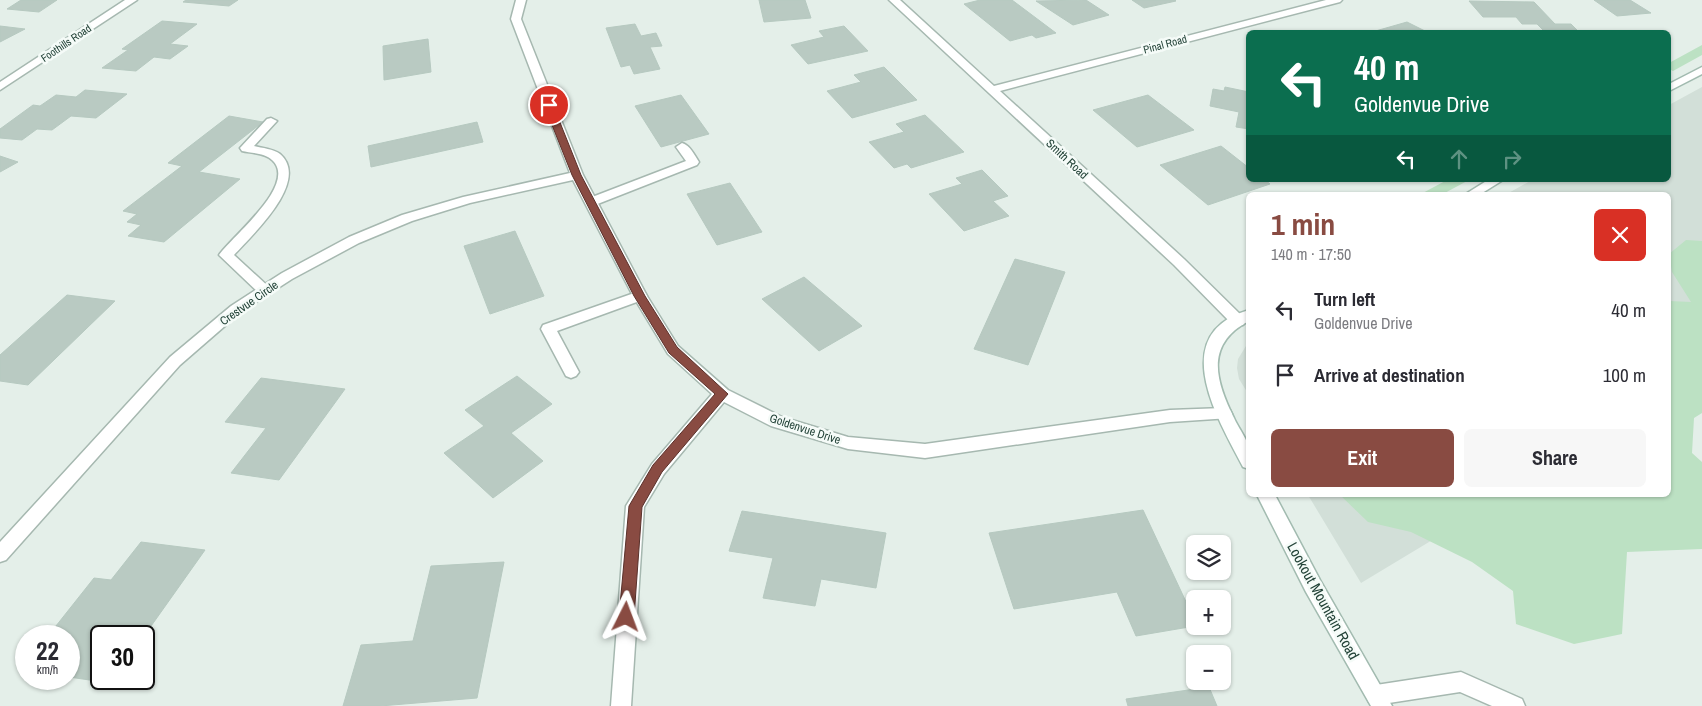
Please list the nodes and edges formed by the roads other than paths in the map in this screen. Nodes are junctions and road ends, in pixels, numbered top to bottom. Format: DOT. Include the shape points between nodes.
graph roads {
  1 [pos="132,0"];
  2 [pos="521,0"];
  3 [pos="894,0"];
  4 [pos="1337,0"];
  5 [pos="1702,70"];
  6 [pos="0,87"];
  7 [pos="1671,87"];
  8 [pos="993,90"];
  9 [pos="271,121"];
  10 [pos="682,147"];
  11 [pos="577,175"];
  12 [pos="1493,182"];
  13 [pos="1475,192"];
  14 [pos="590,202"];
  15 [pos="265,291"];
  16 [pos="640,296"];
  17 [pos="1244,318"];
  18 [pos="571,372"];
  19 [pos="722,394"];
  20 [pos="1224,414"];
  21 [pos="1246,456"];
  22 [pos="1267,497"];
  23 [pos="0,554"];
  24 [pos="1379,701"];
  25 [pos="621,706"];
  26 [pos="1515,706"];
  1 -- 6 [label="street, Foothills Road"];
  2 -- 11 [label="street, Goldenvue Drive" via="516,19"];
  3 -- 8 [label="street, Smith Road"];
  4 -- 8 [label="street, Pinal Road"];
  5 -- 7 [label="street"];
  8 -- 17 [label="street, Smith Road"];
  9 -- 15 [label="street" via="246,148 276,157 284,167 284,181 276,199 226,255"];
  10 -- 14 [label="street" via="693,162"];
  11 -- 14 [label="street, Goldenvue Drive"];
  11 -- 15 [label="street, Crestvue Circle" via="467,200 408,218 354,240"];
  12 -- 13 [label="street"];
  14 -- 16 [label="street, Goldenvue Drive"];
  15 -- 23 [label="street, Crestvue Circle" via="236,309 175,362"];
  16 -- 18 [label="street" via="548,330"];
  16 -- 19 [label="street, Goldenvue Drive" via="673,350"];
  17 -- 20 [label="street" via="1222,332 1212,349 1212,381"];
  19 -- 20 [label="street, Goldenvue Drive" via="777,422 839,440 924,451 1170,416"];
  19 -- 25 [label="street" via="658,468 635,506"];
  20 -- 21 [label="street"];
  22 -- 24 [label="street, Lookout Mountain Road"];
  24 -- 26 [label="street" via="1461,682"];
}
